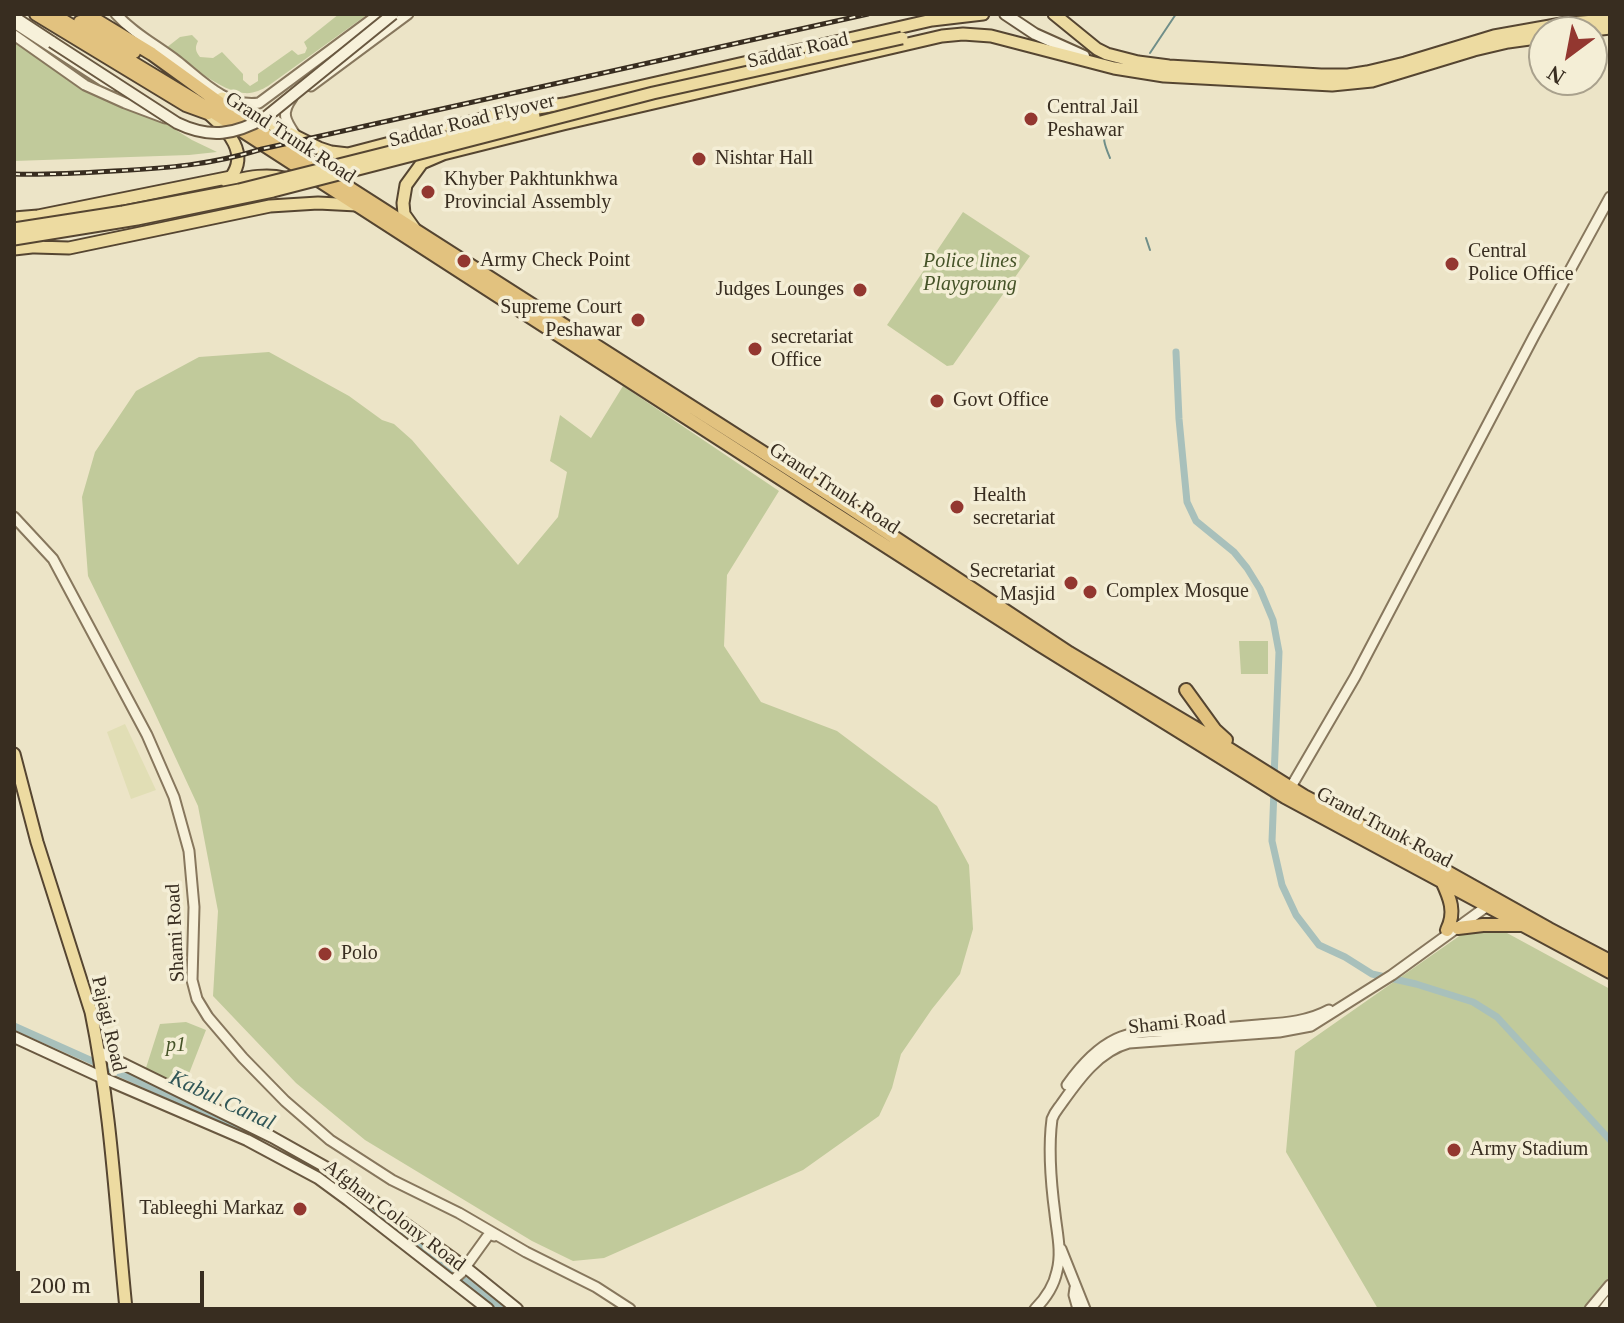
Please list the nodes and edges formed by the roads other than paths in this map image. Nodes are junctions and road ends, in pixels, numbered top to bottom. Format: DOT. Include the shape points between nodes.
graph roads {
  1 [pos="36,14"];
  2 [pos="52,14"];
  3 [pos="67,14"];
  4 [pos="86,14"];
  5 [pos="116,14"];
  6 [pos="379,14"];
  7 [pos="393,14"];
  8 [pos="408,14"];
  9 [pos="983,14"];
  10 [pos="1005,14"];
  11 [pos="1054,14"];
  12 [pos="14,20"];
  13 [pos="1610,20"];
  14 [pos="1016,22"];
  15 [pos="14,35"];
  16 [pos="938,37"];
  17 [pos="1528,39"];
  18 [pos="1508,42"];
  19 [pos="1528,45"];
  20 [pos="1110,55"];
  21 [pos="1114,68"];
  22 [pos="174,69"];
  23 [pos="208,88"];
  24 [pos="564,104"];
  25 [pos="203,107"];
  26 [pos="222,126"];
  27 [pos="296,136"];
  28 [pos="319,148"];
  29 [pos="324,172"];
  30 [pos="284,178"];
  31 [pos="273,191"];
  32 [pos="1608,202"];
  33 [pos="358,205"];
  34 [pos="38,216"];
  35 [pos="14,218"];
  36 [pos="14,229"];
  37 [pos="416,231"];
  38 [pos="14,239"];
  39 [pos="35,247"];
  40 [pos="14,249"];
  41 [pos="572,337"];
  42 [pos="14,517"];
  43 [pos="1186,690"];
  44 [pos="14,754"];
  45 [pos="1247,760"];
  46 [pos="1264,777"];
  47 [pos="1284,790"];
  48 [pos="1442,881"];
  49 [pos="1489,901"];
  50 [pos="1523,925"];
  51 [pos="1452,929"];
  52 [pos="1610,961"];
  53 [pos="1610,972"];
  54 [pos="14,1037"];
  55 [pos="100,1055"];
  56 [pos="101,1077"];
  57 [pos="211,1116"];
  58 [pos="1059,1243"];
  59 [pos="526,1252"];
  60 [pos="458,1275"];
  61 [pos="1610,1285"];
  62 [pos="1052,1286"];
  63 [pos="1075,1287"];
  64 [pos="1610,1301"];
  65 [pos="126,1309"];
  66 [pos="488,1309"];
  67 [pos="517,1309"];
  68 [pos="630,1309"];
  69 [pos="1035,1309"];
  70 [pos="1078,1309"];
  71 [pos="1085,1309"];
  72 [pos="1590,1309"];
  73 [pos="1604,1309"];
  1 -- 25 [label="highway" via="186,105"];
  2 -- 25 [label="highway, Grand Trunk Road"];
  3 -- 22 [label="highway" via="152,63"];
  4 -- 22 [label="highway, Grand Trunk Road"];
  5 -- 23 [label="street"];
  6 -- 23 [label="street" via="259,103 242,103"];
  7 -- 12 [label="main road, bridge" via="266,117 233,132 209,133 187,128"];
  8 -- 27 [label="street" via="291,99 286,120"];
  9 -- 24 [label="main road, Saddar Road" via="932,20"];
  10 -- 14 [label="main road"];
  11 -- 20 [label="main road"];
  13 -- 20 [label="main road" via="1494,36 1348,75 1169,66"];
  14 -- 20 [label="main road" via="1096,55"];
  14 -- 21 [label="main road"];
  15 -- 26 [label="street" via="106,96 193,127"];
  16 -- 21 [label="main road, Saddar Road" via="991,36"];
  16 -- 31 [label="main road, Saddar Road Flyover, bridge" via="902,38 653,93"];
  16 -- 37 [label="main road, Saddar Road" via="443,154 422,163 406,185 404,214"];
  17 -- 18 [label="main road, Saddar Road"];
  18 -- 19 [label="main road"];
  18 -- 21 [label="main road, Saddar Road" via="1352,84 1164,76"];
  22 -- 23 [label="main road, Saddar Road"];
  22 -- 29 [label="highway, Grand Trunk Road"];
  23 -- 27 [label="main road, Saddar Road"];
  24 -- 28 [label="main road, Saddar Road" via="493,116 358,153"];
  24 -- 30 [label="main road, Saddar Road Flyover, bridge"];
  25 -- 26 [label="main road"];
  25 -- 33 [label="highway, Grand Trunk Road"];
  26 -- 34 [label="main road" via="238,151 231,177"];
  27 -- 28 [label="main road, Saddar Road"];
  28 -- 29 [label="main road"];
  29 -- 37 [label="highway, Grand Trunk Road"];
  30 -- 34 [label="main road, bridge" via="260,175 102,211"];
  30 -- 36 [label="main road, Saddar Road Flyover, bridge"];
  31 -- 38 [label="main road, Saddar Road Flyover, bridge"];
  31 -- 39 [label="main road" via="257,203 109,237"];
  32 -- 47 [label="street" via="1355,677"];
  33 -- 39 [label="main road" via="270,206 69,248"];
  33 -- 41 [label="highway, Grand Trunk Road"];
  34 -- 35 [label="main road"];
  37 -- 41 [label="highway, Grand Trunk Road"];
  39 -- 40 [label="main road"];
  41 -- 45 [label="highway, Grand Trunk Road"];
  41 -- 46 [label="highway, Grand Trunk Road" via="1040,645"];
  42 -- 59 [label="street, Shami Road" via="53,559 147,735 174,797 189,851 192,980 208,1017 285,1101 330,1140"];
  43 -- 45 [label="highway" via="1215,730"];
  44 -- 55 [label="main road, Pajagi Road"];
  45 -- 46 [label="highway, Grand Trunk Road"];
  46 -- 47 [label="highway, Grand Trunk Road"];
  47 -- 48 [label="highway, Grand Trunk Road"];
  47 -- 49 [label="highway, Grand Trunk Road" via="1424,859"];
  48 -- 49 [label="highway, Grand Trunk Road"];
  48 -- 51 [label="highway" via="1452,907"];
  49 -- 50 [label="highway, Grand Trunk Road"];
  49 -- 51 [label="street, Shami Road"];
  49 -- 52 [label="highway, Grand Trunk Road"];
  50 -- 51 [label="highway"];
  50 -- 53 [label="highway, Grand Trunk Road"];
  51 -- 58 [label="street, Shami Road" via="1311,1026 1129,1043 1096,1062 1056,1110 1051,1127"];
  54 -- 56 [label="main road, Afghan Colony Road"];
  55 -- 56 [label="main road, Pajagi Road"];
  55 -- 57 [label="main road"];
  56 -- 57 [label="main road, Afghan Colony Road"];
  56 -- 65 [label="main road, Pajagi Road"];
  57 -- 60 [label="main road, Afghan Colony Road" via="318,1178"];
  57 -- 60 [label="main road" via="299,1151 329,1169"];
  58 -- 62 [label="street, Shami Road"];
  58 -- 63 [label="street"];
  59 -- 60 [label="street" via="490,1234"];
  59 -- 68 [label="street, Shami Road"];
  60 -- 66 [label="main road, Afghan Colony Road"];
  60 -- 67 [label="main road"];
  61 -- 72 [label="street"];
  62 -- 63 [label="street"];
  62 -- 69 [label="street, Shami Road"];
  63 -- 70 [label="street"];
  63 -- 71 [label="street"];
  64 -- 73 [label="street"];
}
